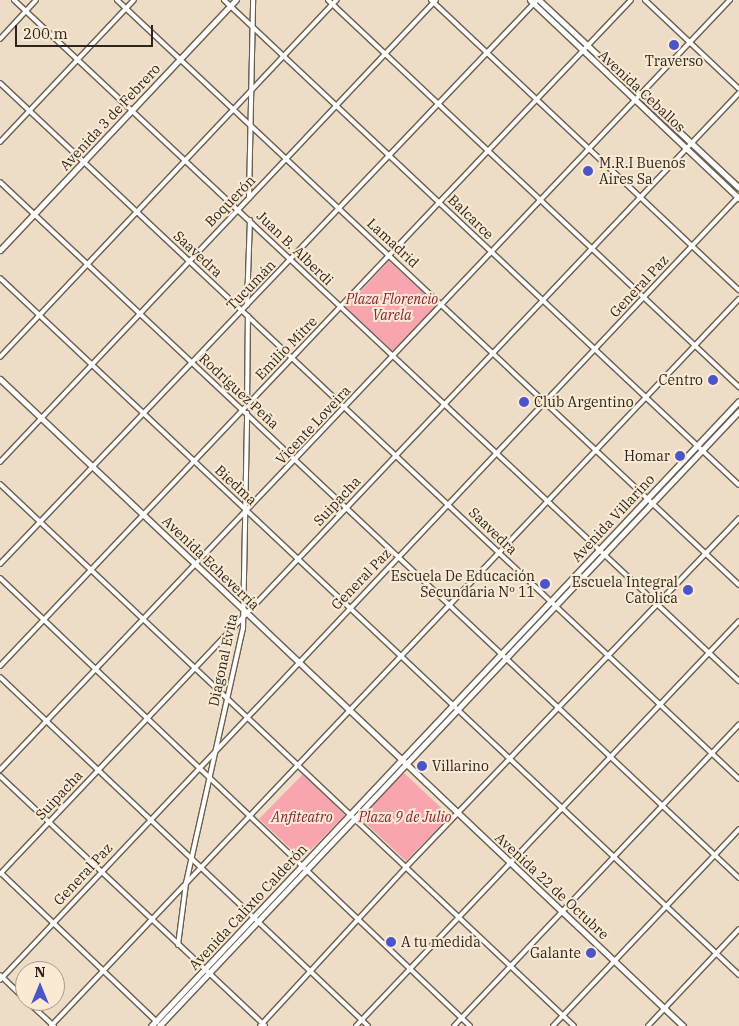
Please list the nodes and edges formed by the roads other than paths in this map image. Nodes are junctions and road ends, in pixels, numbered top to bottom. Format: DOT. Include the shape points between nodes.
graph roads {
  1 [pos="14,0"];
  2 [pos="36,0"];
  3 [pos="117,0"];
  4 [pos="134,0"];
  5 [pos="224,0"];
  6 [pos="236,0"];
  7 [pos="253,0"];
  8 [pos="328,0"];
  9 [pos="337,0"];
  10 [pos="631,0"];
  11 [pos="645,0"];
  12 [pos="730,0"];
  13 [pos="434,1"];
  14 [pos="535,1"];
  15 [pos="333,4"];
  16 [pos="230,7"];
  17 [pos="126,9"];
  18 [pos="26,11"];
  19 [pos="252,28"];
  20 [pos="0,38"];
  21 [pos="689,42"];
  22 [pos="588,46"];
  23 [pos="486,51"];
  24 [pos="584,51"];
  25 [pos="386,54"];
  26 [pos="285,57"];
  27 [pos="79,59"];
  28 [pos="180,59"];
  29 [pos="0,83"];
  30 [pos="739,89"];
  31 [pos="251,91"];
  32 [pos="739,93"];
  33 [pos="640,95"];
  34 [pos="538,100"];
  35 [pos="635,100"];
  36 [pos="437,102"];
  37 [pos="335,106"];
  38 [pos="133,109"];
  39 [pos="235,109"];
  40 [pos="30,111"];
  41 [pos="251,124"];
  42 [pos="0,142"];
  43 [pos="690,143"];
  44 [pos="589,148"];
  45 [pos="686,148"];
  46 [pos="489,150"];
  47 [pos="388,155"];
  48 [pos="287,158"];
  49 [pos="186,160"];
  50 [pos="83,162"];
  51 [pos="0,182"];
  52 [pos="739,188"];
  53 [pos="639,197"];
  54 [pos="739,197"];
  55 [pos="250,198"];
  56 [pos="540,200"];
  57 [pos="439,202"];
  58 [pos="339,208"];
  59 [pos="238,209"];
  60 [pos="137,212"];
  61 [pos="34,214"];
  62 [pos="250,220"];
  63 [pos="692,246"];
  64 [pos="592,248"];
  65 [pos="0,250"];
  66 [pos="491,252"];
  67 [pos="389,254"];
  68 [pos="292,259"];
  69 [pos="188,262"];
  70 [pos="88,265"];
  71 [pos="0,278"];
  72 [pos="739,290"];
  73 [pos="644,297"];
  74 [pos="739,299"];
  75 [pos="543,301"];
  76 [pos="442,304"];
  77 [pos="247,305"];
  78 [pos="341,307"];
  79 [pos="243,310"];
  80 [pos="139,313"];
  81 [pos="39,315"];
  82 [pos="248,316"];
  83 [pos="695,345"];
  84 [pos="595,350"];
  85 [pos="493,353"];
  86 [pos="0,357"];
  87 [pos="393,357"];
  88 [pos="292,359"];
  89 [pos="192,362"];
  90 [pos="92,364"];
  91 [pos="0,379"];
  92 [pos="739,387"];
  93 [pos="647,397"];
  94 [pos="739,401"];
  95 [pos="545,402"];
  96 [pos="445,404"];
  97 [pos="247,405"];
  98 [pos="345,408"];
  99 [pos="245,411"];
  100 [pos="739,411"];
  101 [pos="143,413"];
  102 [pos="41,418"];
  103 [pos="697,446"];
  104 [pos="597,450"];
  105 [pos="702,450"];
  106 [pos="496,453"];
  107 [pos="396,455"];
  108 [pos="295,460"];
  109 [pos="195,461"];
  110 [pos="0,462"];
  111 [pos="94,467"];
  112 [pos="0,484"];
  113 [pos="739,485"];
  114 [pos="648,498"];
  115 [pos="549,502"];
  116 [pos="652,502"];
  117 [pos="448,504"];
  118 [pos="346,508"];
  119 [pos="246,511"];
  120 [pos="144,515"];
  121 [pos="739,518"];
  122 [pos="41,523"];
  123 [pos="602,551"];
  124 [pos="500,553"];
  125 [pos="706,553"];
  126 [pos="398,557"];
  127 [pos="298,559"];
  128 [pos="0,564"];
  129 [pos="196,564"];
  130 [pos="92,571"];
  131 [pos="0,578"];
  132 [pos="739,585"];
  133 [pos="552,604"];
  134 [pos="658,604"];
  135 [pos="450,605"];
  136 [pos="350,607"];
  137 [pos="246,614"];
  138 [pos="144,618"];
  139 [pos="44,620"];
  140 [pos="739,621"];
  141 [pos="709,652"];
  142 [pos="503,655"];
  143 [pos="609,656"];
  144 [pos="402,657"];
  145 [pos="298,662"];
  146 [pos="0,666"];
  147 [pos="196,668"];
  148 [pos="96,669"];
  149 [pos="0,677"];
  150 [pos="739,681"];
  151 [pos="227,697"];
  152 [pos="660,705"];
  153 [pos="455,707"];
  154 [pos="559,709"];
  155 [pos="351,711"];
  156 [pos="248,716"];
  157 [pos="146,718"];
  158 [pos="48,721"];
  159 [pos="739,726"];
  160 [pos="215,752"];
  161 [pos="712,754"];
  162 [pos="610,758"];
  163 [pos="511,759"];
  164 [pos="404,761"];
  165 [pos="299,765"];
  166 [pos="199,768"];
  167 [pos="0,770"];
  168 [pos="98,770"];
  169 [pos="0,776"];
  170 [pos="209,778"];
  171 [pos="739,779"];
  172 [pos="662,806"];
  173 [pos="563,808"];
  174 [pos="459,813"];
  175 [pos="353,816"];
  176 [pos="250,817"];
  177 [pos="150,818"];
  178 [pos="49,823"];
  179 [pos="739,829"];
  180 [pos="714,855"];
  181 [pos="191,857"];
  182 [pos="614,858"];
  183 [pos="511,863"];
  184 [pos="407,866"];
  185 [pos="304,867"];
  186 [pos="203,868"];
  187 [pos="100,871"];
  188 [pos="0,874"];
  189 [pos="739,878"];
  190 [pos="186,883"];
  191 [pos="666,906"];
  192 [pos="564,912"];
  193 [pos="460,917"];
  194 [pos="152,919"];
  195 [pos="256,919"];
  196 [pos="359,919"];
  197 [pos="52,922"];
  198 [pos="739,929"];
  199 [pos="178,945"];
  200 [pos="716,953"];
  201 [pos="615,960"];
  202 [pos="511,967"];
  203 [pos="412,969"];
  204 [pos="310,970"];
  205 [pos="207,971"];
  206 [pos="104,972"];
  207 [pos="739,975"];
  208 [pos="1,978"];
  209 [pos="15,990"];
  210 [pos="665,1009"];
  211 [pos="37,1011"];
  212 [pos="563,1016"];
  213 [pos="462,1018"];
  214 [pos="362,1020"];
  215 [pos="159,1024"];
  216 [pos="262,1025"];
  217 [pos="52,1026"];
  218 [pos="151,1026"];
  219 [pos="356,1026"];
  220 [pos="368,1026"];
  221 [pos="454,1026"];
  222 [pos="470,1026"];
  223 [pos="553,1026"];
  224 [pos="574,1026"];
  225 [pos="648,1026"];
  226 [pos="683,1026"];
  1 -- 18 [label="street, Juan B. Alberdi"];
  2 -- 18 [label="street"];
  3 -- 17 [label="street, Lamadrid"];
  4 -- 17 [label="street"];
  5 -- 16 [label="street, Balcarce"];
  6 -- 16 [label="main road, Avenida 3 de Febrero"];
  7 -- 19 [label="street"];
  8 -- 15 [label="street"];
  9 -- 15 [label="street"];
  10 -- 22 [label="street, Emilio Mitre"];
  11 -- 21 [label="street"];
  12 -- 21 [label="street, Vicente Loveira"];
  13 -- 23 [label="street"];
  13 -- 25 [label="street, Boquerón"];
  14 -- 22 [label="main road, Avenida Ceballos"];
  14 -- 23 [label="street, Tucumán"];
  14 -- 24 [label="main road, Avenida Ceballos"];
  15 -- 25 [label="street"];
  15 -- 26 [label="street"];
  16 -- 19 [label="street, Balcarce"];
  16 -- 28 [label="main road, Avenida 3 de Febrero"];
  17 -- 27 [label="street"];
  17 -- 28 [label="street, Lamadrid"];
  18 -- 20 [label="street"];
  18 -- 27 [label="street, Juan B. Alberdi"];
  19 -- 26 [label="street, Balcarce"];
  19 -- 31 [label="street"];
  21 -- 30 [label="street"];
  21 -- 33 [label="street, Vicente Loveira"];
  22 -- 24 [label="street, Emilio Mitre"];
  22 -- 33 [label="main road, Avenida Ceballos"];
  23 -- 34 [label="street"];
  23 -- 36 [label="street, Tucumán"];
  24 -- 34 [label="street, Emilio Mitre"];
  24 -- 35 [label="main road, Avenida Ceballos"];
  25 -- 36 [label="street"];
  25 -- 37 [label="street, Boquerón"];
  26 -- 31 [label="street"];
  26 -- 37 [label="street, Balcarce"];
  27 -- 38 [label="street, Juan B. Alberdi"];
  27 -- 40 [label="street"];
  28 -- 38 [label="main road, Avenida 3 de Febrero"];
  28 -- 39 [label="street, Lamadrid"];
  29 -- 40 [label="street, Saavedra"];
  31 -- 39 [label="street"];
  31 -- 41 [label="street"];
  32 -- 43 [label="street, Suipacha"];
  33 -- 35 [label="street, Vicente Loveira"];
  33 -- 43 [label="main road, Avenida Ceballos"];
  34 -- 44 [label="street"];
  34 -- 46 [label="street, Emilio Mitre"];
  35 -- 44 [label="street, Vicente Loveira"];
  35 -- 45 [label="main road, Avenida Ceballos"];
  36 -- 46 [label="street"];
  36 -- 47 [label="street, Tucumán"];
  37 -- 47 [label="street, Balcarce"];
  37 -- 48 [label="street, Boquerón"];
  38 -- 49 [label="street, Juan B. Alberdi"];
  38 -- 50 [label="main road, Avenida 3 de Febrero"];
  39 -- 41 [label="street, Lamadrid"];
  39 -- 49 [label="street"];
  40 -- 42 [label="street"];
  40 -- 50 [label="street, Saavedra"];
  41 -- 48 [label="street, Lamadrid"];
  41 -- 55 [label="street"];
  43 -- 45 [label="street, Suipacha"];
  43 -- 52 [label="main road, Avenida Ceballos"];
  44 -- 53 [label="street"];
  44 -- 56 [label="street, Vicente Loveira"];
  45 -- 53 [label="street, Suipacha"];
  45 -- 54 [label="main road, Avenida Ceballos"];
  46 -- 56 [label="street"];
  46 -- 57 [label="street, Emilio Mitre"];
  47 -- 57 [label="street, Balcarce"];
  47 -- 58 [label="street, Tucumán"];
  48 -- 55 [label="street, Boquerón"];
  48 -- 58 [label="street, Lamadrid"];
  49 -- 59 [label="street, Juan B. Alberdi"];
  49 -- 60 [label="street"];
  50 -- 60 [label="street, Saavedra"];
  50 -- 61 [label="main road, Avenida 3 de Febrero"];
  51 -- 61 [label="street, Rodríguez Peña"];
  53 -- 63 [label="street"];
  53 -- 64 [label="street, Suipacha"];
  54 -- 63 [label="street, General Paz"];
  55 -- 59 [label="street, Boquerón"];
  56 -- 64 [label="street"];
  56 -- 66 [label="street, Vicente Loveira"];
  57 -- 66 [label="street, Balcarce"];
  57 -- 67 [label="street, Emilio Mitre"];
  58 -- 67 [label="street, Lamadrid"];
  58 -- 68 [label="street, Tucumán"];
  59 -- 62 [label="street, Juan B. Alberdi"];
  59 -- 69 [label="street, Boquerón"];
  60 -- 69 [label="street, Saavedra"];
  60 -- 70 [label="street"];
  61 -- 65 [label="main road, Avenida 3 de Febrero"];
  61 -- 70 [label="street, Rodríguez Peña"];
  62 -- 68 [label="street, Juan B. Alberdi"];
  62 -- 77 [label="street"];
  63 -- 72 [label="street"];
  63 -- 73 [label="street, General Paz"];
  64 -- 73 [label="street"];
  64 -- 75 [label="street, Suipacha"];
  66 -- 75 [label="street, Balcarce"];
  66 -- 76 [label="street, Vicente Loveira"];
  67 -- 76 [label="street, Lamadrid"];
  67 -- 78 [label="street, Emilio Mitre"];
  68 -- 77 [label="street, Tucumán"];
  68 -- 78 [label="street, Juan B. Alberdi"];
  69 -- 79 [label="street, Saavedra"];
  69 -- 80 [label="street, Boquerón"];
  70 -- 80 [label="street, Rodríguez Peña"];
  70 -- 81 [label="street"];
  71 -- 81 [label="street, Biedma"];
  73 -- 83 [label="street"];
  73 -- 84 [label="street, General Paz"];
  74 -- 83 [label="street"];
  75 -- 84 [label="street, Balcarce"];
  75 -- 85 [label="street, Suipacha"];
  76 -- 85 [label="street, Lamadrid"];
  76 -- 87 [label="street, Vicente Loveira"];
  77 -- 79 [label="street, Tucumán"];
  78 -- 87 [label="street, Juan B. Alberdi"];
  78 -- 88 [label="street, Emilio Mitre"];
  79 -- 82 [label="street, Saavedra"];
  79 -- 89 [label="street, Tucumán"];
  80 -- 89 [label="street, Rodríguez Peña"];
  80 -- 90 [label="street, Boquerón"];
  81 -- 86 [label="street"];
  81 -- 90 [label="street, Biedma"];
  82 -- 88 [label="street, Saavedra"];
  82 -- 97 [label="street"];
  83 -- 92 [label="street"];
  83 -- 93 [label="street"];
  84 -- 93 [label="street, Balcarce"];
  84 -- 95 [label="street, General Paz"];
  85 -- 95 [label="street, Lamadrid"];
  85 -- 96 [label="street, Suipacha"];
  87 -- 96 [label="street, Juan B. Alberdi"];
  87 -- 98 [label="street, Vicente Loveira"];
  88 -- 97 [label="street, Emilio Mitre"];
  88 -- 98 [label="street, Saavedra"];
  89 -- 99 [label="street, Rodríguez Peña"];
  89 -- 101 [label="street, Tucumán"];
  90 -- 101 [label="street, Biedma"];
  90 -- 102 [label="street, Boquerón"];
  91 -- 102 [label="main road, Avenida Echeverría"];
  93 -- 103 [label="street, Balcarce"];
  93 -- 104 [label="street"];
  94 -- 103 [label="main road, Avenida Villarino"];
  95 -- 104 [label="street, Lamadrid"];
  95 -- 106 [label="street, General Paz"];
  96 -- 106 [label="street, Juan B. Alberdi"];
  96 -- 107 [label="street, Suipacha"];
  97 -- 99 [label="street, Emilio Mitre"];
  98 -- 107 [label="street, Saavedra"];
  98 -- 108 [label="street, Vicente Loveira"];
  99 -- 108 [label="street, Rodríguez Peña"];
  99 -- 109 [label="street, Emilio Mitre"];
  99 -- 119 [label="street, Diagonal Evita"];
  100 -- 105 [label="main road, Avenida Villarino"];
  101 -- 109 [label="street, Biedma"];
  101 -- 111 [label="street, Tucumán"];
  102 -- 110 [label="street, Boquerón"];
  102 -- 111 [label="main road, Avenida Echeverría"];
  103 -- 105 [label="street, Balcarce"];
  103 -- 114 [label="main road, Avenida Villarino"];
  104 -- 114 [label="street, Lamadrid"];
  104 -- 115 [label="street"];
  105 -- 113 [label="street, Balcarce"];
  105 -- 116 [label="main road, Avenida Villarino"];
  106 -- 115 [label="street, Juan B. Alberdi"];
  106 -- 117 [label="street, General Paz"];
  107 -- 117 [label="street, Saavedra"];
  107 -- 118 [label="street, Suipacha"];
  108 -- 118 [label="street, Rodríguez Peña"];
  108 -- 119 [label="street, Vicente Loveira"];
  109 -- 119 [label="street, Biedma"];
  109 -- 120 [label="street, Emilio Mitre"];
  111 -- 120 [label="main road, Avenida Echeverría"];
  111 -- 122 [label="street, Tucumán"];
  112 -- 122 [label="street"];
  114 -- 116 [label="street, Lamadrid"];
  114 -- 123 [label="main road, Avenida Villarino"];
  115 -- 123 [label="street, Juan B. Alberdi"];
  115 -- 124 [label="street"];
  116 -- 123 [label="main road, Avenida Villarino"];
  116 -- 125 [label="street, Lamadrid"];
  117 -- 124 [label="street, Saavedra"];
  117 -- 126 [label="street, General Paz"];
  118 -- 126 [label="street, Rodríguez Peña"];
  118 -- 127 [label="street, Suipacha"];
  119 -- 127 [label="street, Biedma"];
  119 -- 129 [label="street, Vicente Loveira"];
  119 -- 137 [label="street, Diagonal Evita"];
  120 -- 129 [label="main road, Avenida Echeverría"];
  120 -- 130 [label="street, Emilio Mitre"];
  121 -- 125 [label="street"];
  122 -- 128 [label="street, Tucumán"];
  122 -- 130 [label="street"];
  123 -- 133 [label="main road, Avenida Villarino"];
  123 -- 134 [label="street, Juan B. Alberdi"];
  124 -- 133 [label="street, Saavedra"];
  124 -- 135 [label="street"];
  125 -- 132 [label="street, Lamadrid"];
  125 -- 134 [label="street"];
  126 -- 135 [label="street, Rodríguez Peña"];
  126 -- 136 [label="street, General Paz"];
  127 -- 136 [label="street, Biedma"];
  127 -- 137 [label="street, Suipacha"];
  129 -- 137 [label="main road, Avenida Echeverría"];
  129 -- 138 [label="street, Vicente Loveira"];
  130 -- 138 [label="street"];
  130 -- 139 [label="street, Emilio Mitre"];
  131 -- 139 [label="street"];
  133 -- 142 [label="main road, Avenida Villarino"];
  133 -- 143 [label="street, Saavedra"];
  134 -- 141 [label="street, Juan B. Alberdi"];
  134 -- 143 [label="street"];
  135 -- 142 [label="street, Rodríguez Peña"];
  135 -- 144 [label="street"];
  136 -- 144 [label="street, Biedma"];
  136 -- 145 [label="street, General Paz"];
  137 -- 145 [label="main road, Avenida Echeverría"];
  137 -- 147 [label="street, Suipacha"];
  137 -- 151 [label="street, Diagonal Evita"];
  138 -- 147 [label="street"];
  138 -- 148 [label="street, Vicente Loveira"];
  139 -- 146 [label="street, Emilio Mitre"];
  139 -- 148 [label="street"];
  140 -- 141 [label="street"];
  141 -- 150 [label="street, Juan B. Alberdi"];
  141 -- 152 [label="street"];
  142 -- 153 [label="main road, Avenida Villarino"];
  142 -- 154 [label="street, Rodríguez Peña"];
  143 -- 152 [label="street, Saavedra"];
  143 -- 154 [label="street"];
  144 -- 153 [label="street, Biedma"];
  144 -- 155 [label="street"];
  145 -- 155 [label="main road, Avenida Echeverría"];
  145 -- 156 [label="street, General Paz"];
  147 -- 151 [label="street"];
  147 -- 157 [label="street, Suipacha"];
  148 -- 157 [label="street"];
  148 -- 158 [label="street, Vicente Loveira"];
  149 -- 158 [label="street"];
  151 -- 156 [label="street"];
  151 -- 160 [label="street, Diagonal Evita"];
  152 -- 161 [label="street, Saavedra"];
  152 -- 162 [label="street"];
  153 -- 163 [label="street, Biedma"];
  153 -- 164 [label="main road, Avenida Villarino"];
  154 -- 162 [label="street, Rodríguez Peña"];
  154 -- 163 [label="street"];
  155 -- 164 [label="main road, Avenida Echeverría"];
  155 -- 165 [label="street"];
  156 -- 160 [label="street, General Paz"];
  156 -- 165 [label="street"];
  157 -- 166 [label="street"];
  157 -- 168 [label="street, Suipacha"];
  158 -- 167 [label="street, Vicente Loveira"];
  158 -- 168 [label="street"];
  159 -- 161 [label="street"];
  160 -- 166 [label="street, General Paz"];
  160 -- 170 [label="street, Diagonal Evita"];
  161 -- 171 [label="street, Saavedra"];
  161 -- 172 [label="street"];
  162 -- 172 [label="street, Rodríguez Peña"];
  162 -- 173 [label="street"];
  163 -- 173 [label="street, Biedma"];
  163 -- 174 [label="street"];
  164 -- 174 [label="main road, Avenida 22 de Octubre"];
  164 -- 175 [label="main road, Avenida Calixto Calderón"];
  165 -- 175 [label="street"];
  165 -- 176 [label="street"];
  166 -- 170 [label="street"];
  166 -- 177 [label="street, General Paz"];
  168 -- 177 [label="street"];
  168 -- 178 [label="street, Suipacha"];
  169 -- 178 [label="street"];
  170 -- 176 [label="street"];
  170 -- 181 [label="street, Diagonal Evita"];
  172 -- 180 [label="street, Rodríguez Peña"];
  172 -- 182 [label="street"];
  173 -- 182 [label="street, Biedma"];
  173 -- 183 [label="street"];
  174 -- 183 [label="main road, Avenida 22 de Octubre"];
  174 -- 184 [label="street"];
  175 -- 184 [label="street"];
  175 -- 185 [label="main road, Avenida Calixto Calderón"];
  176 -- 185 [label="street"];
  176 -- 186 [label="street"];
  177 -- 181 [label="street"];
  177 -- 187 [label="street, General Paz"];
  178 -- 187 [label="street"];
  178 -- 188 [label="street, Suipacha"];
  179 -- 180 [label="street"];
  180 -- 189 [label="street, Rodríguez Peña"];
  180 -- 191 [label="street"];
  181 -- 186 [label="street"];
  181 -- 190 [label="street, Diagonal Evita"];
  182 -- 191 [label="street, Biedma"];
  182 -- 192 [label="street"];
  183 -- 192 [label="main road, Avenida 22 de Octubre"];
  183 -- 193 [label="street"];
  184 -- 193 [label="street"];
  184 -- 196 [label="street"];
  185 -- 195 [label="main road, Avenida Calixto Calderón"];
  185 -- 196 [label="street"];
  186 -- 190 [label="street"];
  186 -- 195 [label="street"];
  187 -- 194 [label="street"];
  187 -- 197 [label="street, General Paz"];
  188 -- 197 [label="street"];
  190 -- 194 [label="street"];
  190 -- 199 [label="street, Diagonal Evita"];
  191 -- 200 [label="street, Biedma"];
  191 -- 201 [label="street"];
  192 -- 201 [label="main road, Avenida 22 de Octubre"];
  192 -- 202 [label="street"];
  193 -- 202 [label="street"];
  193 -- 203 [label="street"];
  194 -- 199 [label="street"];
  194 -- 206 [label="street"];
  195 -- 204 [label="street"];
  195 -- 205 [label="main road, Avenida Calixto Calderón"];
  196 -- 203 [label="street"];
  196 -- 204 [label="street"];
  197 -- 206 [label="street"];
  197 -- 208 [label="street, General Paz"];
  198 -- 200 [label="street"];
  199 -- 205 [label="street"];
  200 -- 207 [label="street, Biedma"];
  200 -- 210 [label="street"];
  201 -- 210 [label="main road, Avenida 22 de Octubre"];
  201 -- 212 [label="street"];
  202 -- 212 [label="street"];
  202 -- 213 [label="street"];
  203 -- 213 [label="street"];
  203 -- 214 [label="street"];
  204 -- 214 [label="street"];
  204 -- 216 [label="street"];
  205 -- 215 [label="main road, Avenida Calixto Calderón"];
  205 -- 216 [label="street"];
  206 -- 215 [label="street"];
  206 -- 217 [label="street"];
  208 -- 209 [label="street"];
  210 -- 225 [label="street"];
  210 -- 226 [label="main road, Avenida 22 de Octubre"];
  211 -- 217 [label="street"];
  212 -- 223 [label="street"];
  212 -- 224 [label="street"];
  213 -- 221 [label="street"];
  213 -- 222 [label="street"];
  214 -- 219 [label="street"];
  214 -- 220 [label="street"];
  215 -- 218 [label="main road, Avenida Calixto Calderón"];
}
